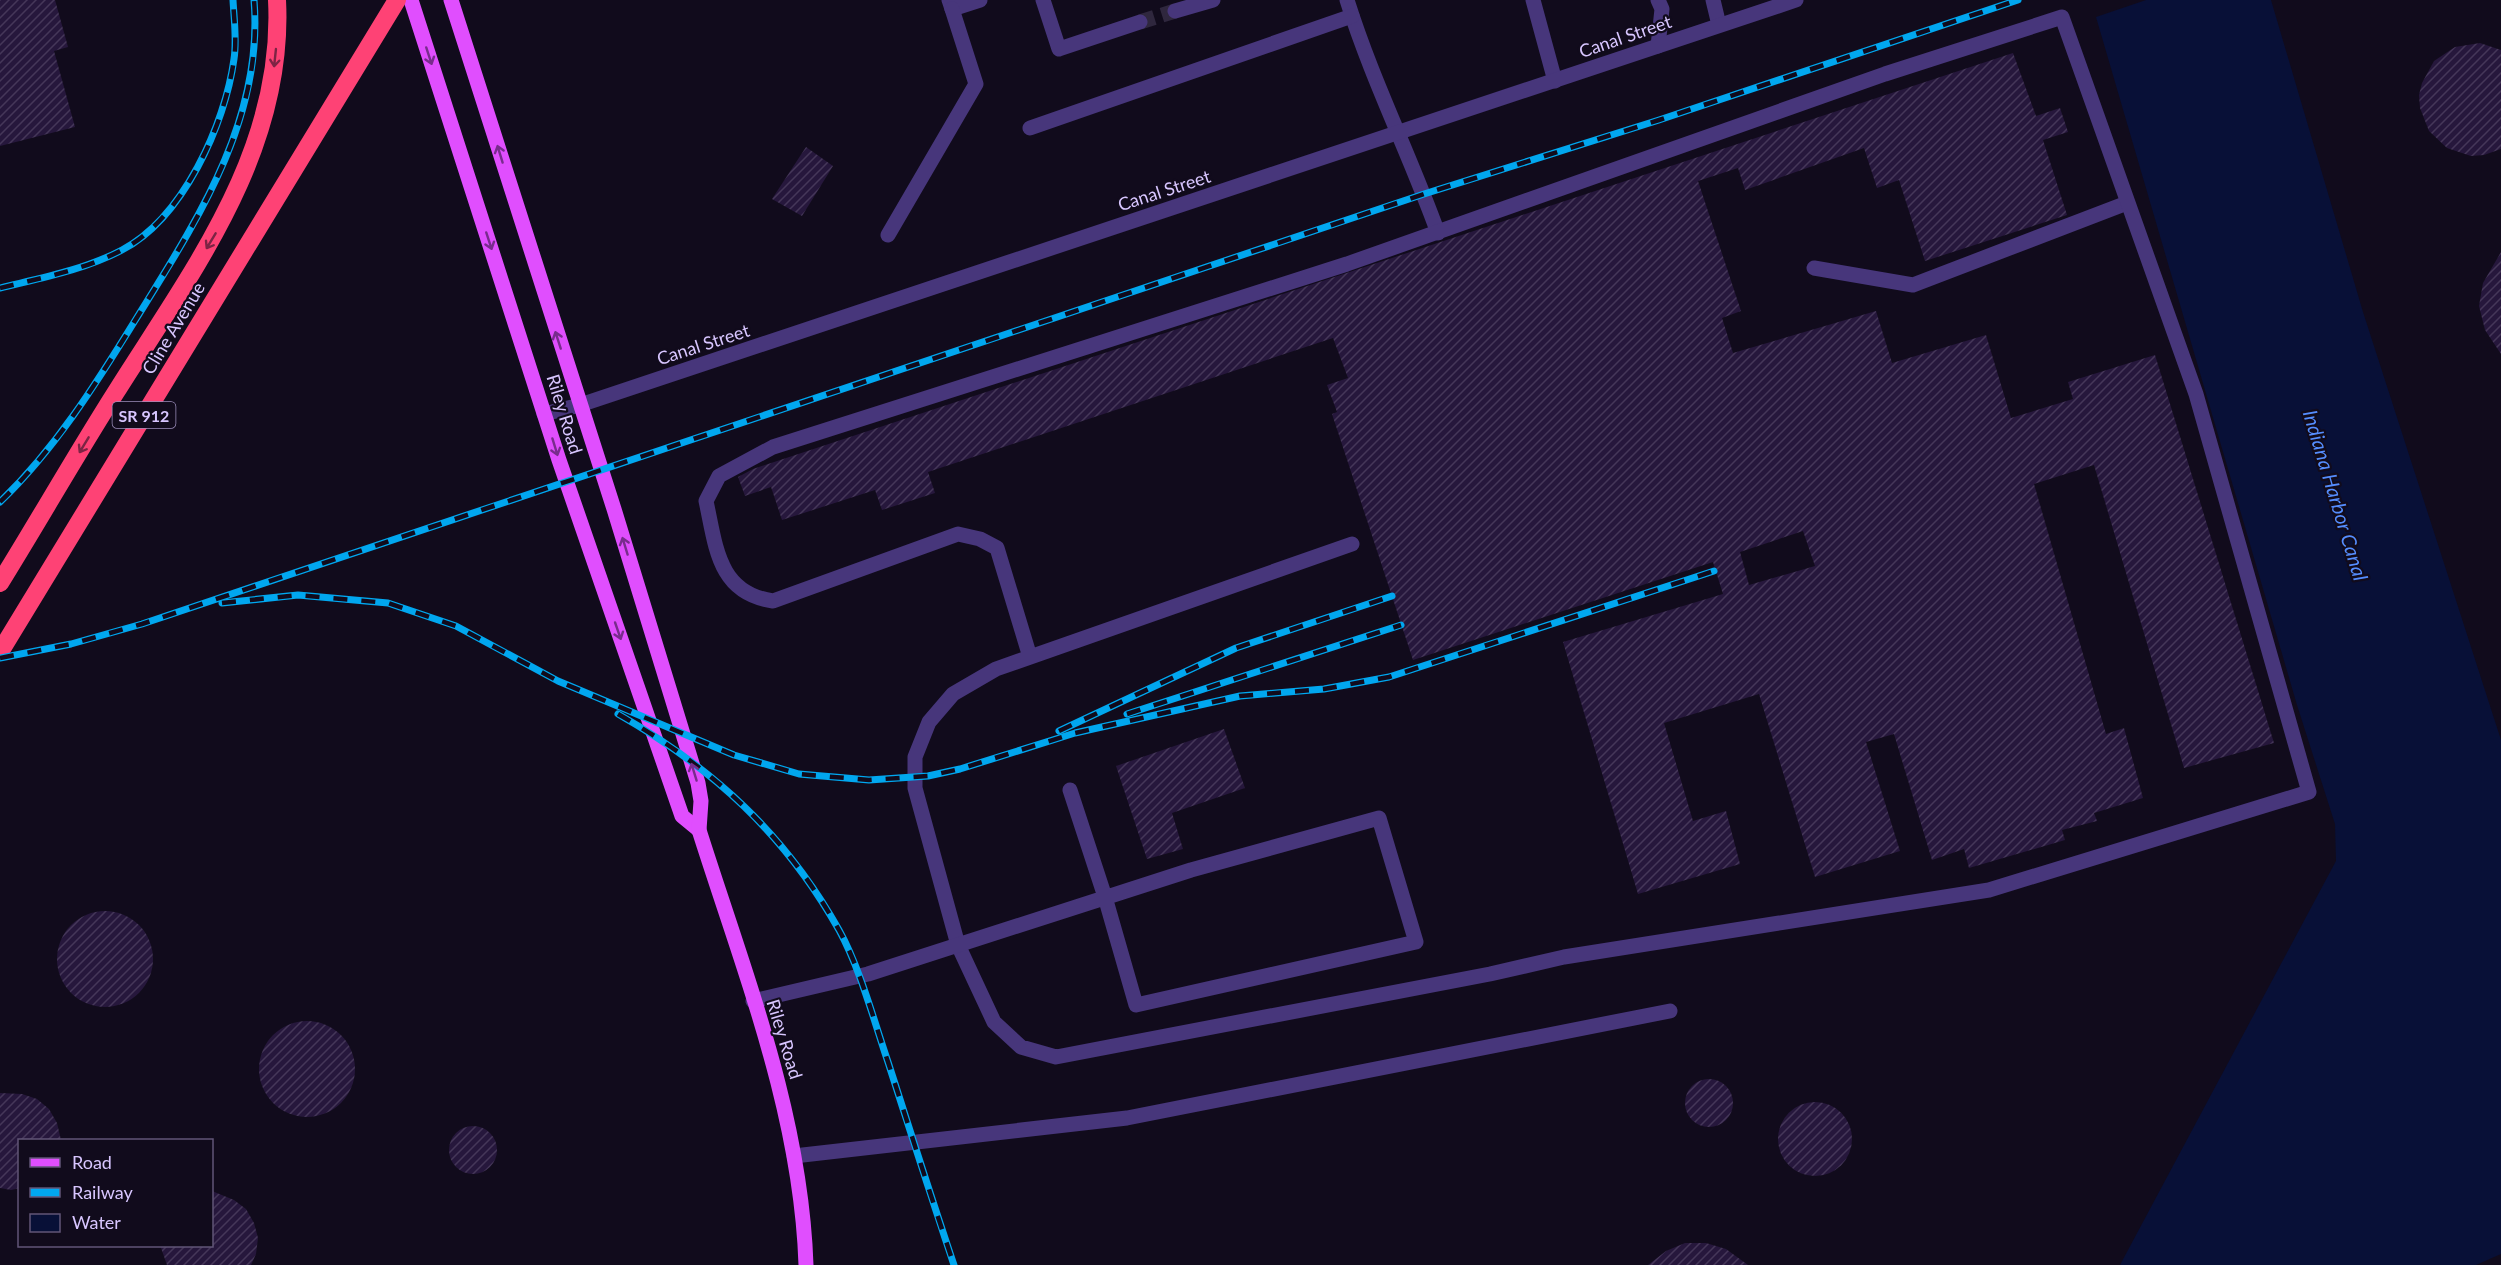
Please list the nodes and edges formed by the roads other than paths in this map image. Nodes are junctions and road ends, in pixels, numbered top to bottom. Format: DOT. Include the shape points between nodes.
graph roads {
  1 [pos="278,0"];
  2 [pos="397,0"];
  3 [pos="411,0"];
  4 [pos="451,0"];
  5 [pos="980,0"];
  6 [pos="1043,0"];
  7 [pos="1213,0"];
  8 [pos="1347,0"];
  9 [pos="1533,0"];
  10 [pos="1658,0"];
  11 [pos="1713,0"];
  12 [pos="1796,0"];
  13 [pos="950,5"];
  14 [pos="1175,11"];
  15 [pos="1352,16"];
  16 [pos="1140,22"];
  17 [pos="1719,25"];
  18 [pos="1658,46"];
  19 [pos="1555,81"];
  20 [pos="1030,128"];
  21 [pos="1396,134"];
  22 [pos="2127,203"];
  23 [pos="1438,233"];
  24 [pos="888,235"];
  25 [pos="1814,268"];
  26 [pos="580,405"];
  27 [pos="544,414"];
  28 [pos="1352,544"];
  29 [pos="0,583"];
  30 [pos="0,652"];
  31 [pos="1030,657"];
  32 [pos="1070,790"];
  33 [pos="699,830"];
  34 [pos="1105,897"];
  35 [pos="958,945"];
  36 [pos="753,1001"];
  37 [pos="1670,1011"];
  38 [pos="794,1155"];
  39 [pos="806,1265"];
  1 -- 29 [label="highway, one-way" via="270,93 240,188 199,262"];
  2 -- 30 [label="highway, Cline Avenue / SR 912"];
  3 -- 27 [label="main road, Riley Road, one-way"];
  26 -- 4 [label="main road, Riley Road, one-way"];
  5 -- 13 [label="street"];
  6 -- 16 [label="street" via="1059,49"];
  7 -- 14 [label="street"];
  8 -- 15 [label="street"];
  9 -- 19 [label="street"];
  10 -- 18 [label="street" via="1662,9"];
  11 -- 17 [label="street"];
  12 -- 17 [label="street, Canal Street"];
  13 -- 24 [label="street" via="976,84"];
  15 -- 20 [label="street"];
  15 -- 21 [label="street"];
  17 -- 18 [label="street, Canal Street"];
  18 -- 19 [label="street, Canal Street"];
  19 -- 21 [label="street, Canal Street"];
  21 -- 23 [label="street"];
  21 -- 26 [label="street, Canal Street"];
  22 -- 23 [label="street" via="2062,17 1885,74"];
  22 -- 25 [label="street" via="1913,285"];
  22 -- 35 [label="street" via="2196,394 2308,792 1989,890 1564,957 1056,1057 1021,1047 994,1022"];
  23 -- 31 [label="street" via="773,447 719,476 706,501 718,555 732,583 752,598 773,601 958,534 997,548"];
  26 -- 27 [label="street, Canal Street"];
  33 -- 26 [label="main road, Riley Road, one-way" via="698,783"];
  27 -- 33 [label="main road, Riley Road, one-way" via="682,816"];
  28 -- 31 [label="street"];
  31 -- 35 [label="street" via="996,669 953,694 929,722 915,757 915,788"];
  32 -- 34 [label="street"];
  33 -- 36 [label="main road, Riley Road"];
  34 -- 34 [label="street" via="1379,818 1416,942 1136,1005"];
  34 -- 35 [label="street"];
  35 -- 36 [label="street" via="868,974"];
  36 -- 38 [label="main road, Riley Road" via="780,1086"];
  37 -- 38 [label="street" via="1127,1118"];
  38 -- 39 [label="main road, Riley Road"];
}
